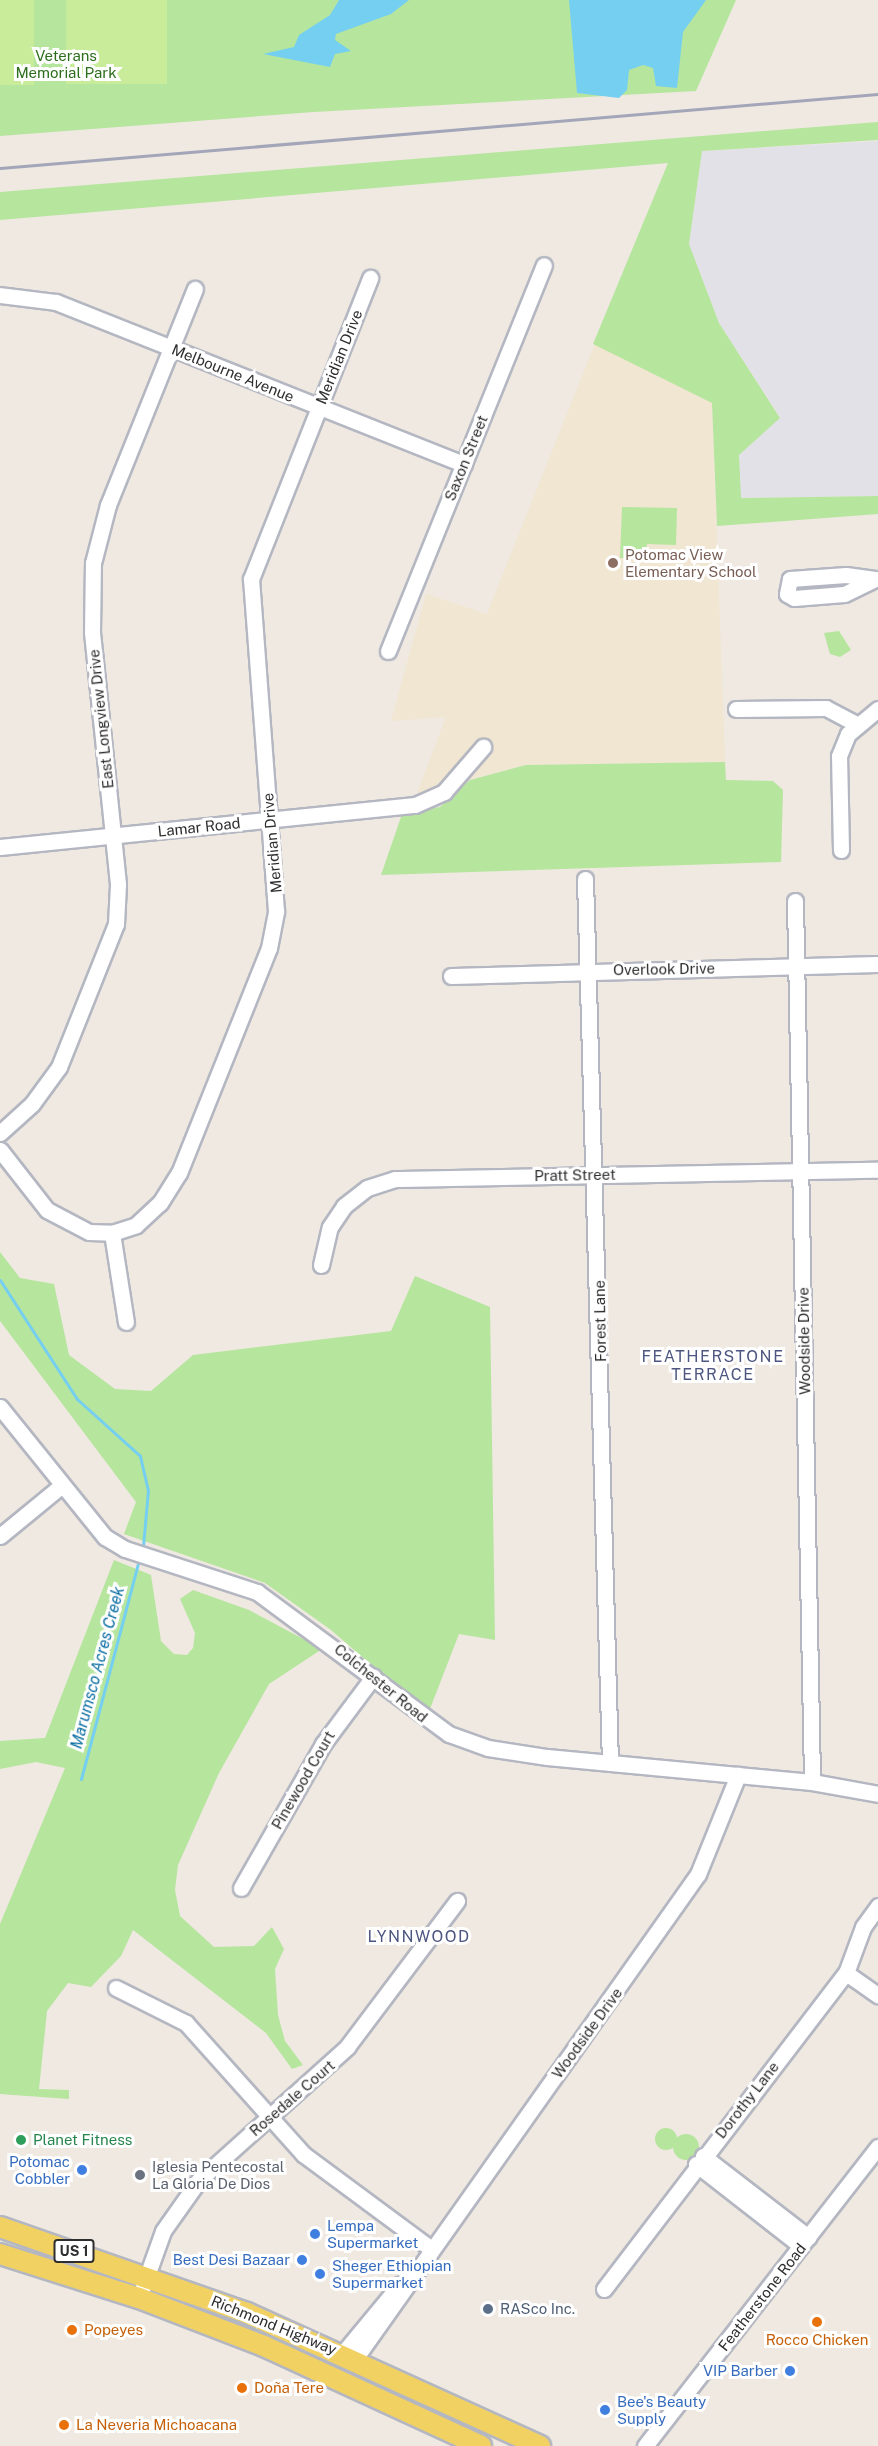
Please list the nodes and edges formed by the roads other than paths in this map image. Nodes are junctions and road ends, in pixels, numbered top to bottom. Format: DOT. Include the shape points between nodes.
graph roads {
  1 [pos="544,265"];
  2 [pos="370,278"];
  3 [pos="195,289"];
  4 [pos="0,295"];
  5 [pos="171,348"];
  6 [pos="318,408"];
  7 [pos="464,464"];
  8 [pos="877,580"];
  9 [pos="388,651"];
  10 [pos="878,709"];
  11 [pos="736,710"];
  12 [pos="856,724"];
  13 [pos="483,747"];
  14 [pos="270,819"];
  15 [pos="113,836"];
  16 [pos="0,847"];
  17 [pos="841,850"];
  18 [pos="585,879"];
  19 [pos="795,901"];
  20 [pos="878,964"];
  21 [pos="796,966"];
  22 [pos="591,970"];
  23 [pos="451,976"];
  24 [pos="0,1133"];
  25 [pos="0,1150"];
  26 [pos="878,1170"];
  27 [pos="800,1171"];
  28 [pos="597,1174"];
  29 [pos="112,1233"];
  30 [pos="321,1265"];
  31 [pos="126,1322"];
  32 [pos="0,1407"];
  33 [pos="62,1485"];
  34 [pos="0,1536"];
  35 [pos="373,1677"];
  36 [pos="610,1763"];
  37 [pos="738,1775"];
  38 [pos="812,1782"];
  39 [pos="878,1794"];
  40 [pos="241,1888"];
  41 [pos="457,1901"];
  42 [pos="878,1906"];
  43 [pos="846,1974"];
  44 [pos="116,1988"];
  45 [pos="878,1995"];
  46 [pos="272,2117"];
  47 [pos="878,2147"];
  48 [pos="700,2160"];
  49 [pos="0,2228"];
  50 [pos="805,2242"];
  51 [pos="430,2248"];
  52 [pos="0,2254"];
  53 [pos="147,2276"];
  54 [pos="604,2289"];
  55 [pos="139,2298"];
  56 [pos="349,2356"];
  57 [pos="288,2357"];
  58 [pos="481,2446"];
  59 [pos="540,2446"];
  60 [pos="645,2446"];
  1 -- 7 [label="street, Saxon Street"];
  2 -- 6 [label="street, Meridian Drive"];
  3 -- 5 [label="street, East Longview Drive"];
  4 -- 5 [label="street, Melbourne Avenue" via="56,302"];
  5 -- 6 [label="street, Melbourne Avenue"];
  5 -- 15 [label="street, East Longview Drive" via="108,505 93,563 92,632"];
  6 -- 7 [label="street, Melbourne Avenue"];
  6 -- 14 [label="street, Meridian Drive" via="251,579"];
  7 -- 9 [label="street, Saxon Street"];
  8 -- 8 [label="street" via="790,579 786,594 794,598 844,594"];
  10 -- 12 [label="street"];
  11 -- 12 [label="street" via="816,707"];
  12 -- 17 [label="street" via="839,756"];
  13 -- 14 [label="street, Lamar Road" via="449,788 426,803"];
  14 -- 15 [label="street, Lamar Road"];
  14 -- 29 [label="street, Meridian Drive" via="277,899 269,948 171,1188 146,1218"];
  15 -- 16 [label="street, Lamar Road"];
  15 -- 24 [label="street, East Longview Drive" via="118,900 109,948 59,1067 32,1104"];
  18 -- 22 [label="street, Forest Lane"];
  19 -- 21 [label="street, Woodside Drive"];
  20 -- 21 [label="street, Overlook Drive"];
  21 -- 22 [label="street, Overlook Drive"];
  21 -- 27 [label="street, Woodside Drive"];
  22 -- 23 [label="street, Overlook Drive"];
  22 -- 28 [label="street, Forest Lane"];
  25 -- 29 [label="street, Meridian Drive" via="55,1217 79,1230"];
  26 -- 27 [label="street, Pratt Street"];
  27 -- 28 [label="street, Pratt Street"];
  27 -- 38 [label="street, Woodside Drive"];
  28 -- 30 [label="street, Pratt Street" via="381,1183 340,1211"];
  28 -- 36 [label="street, Forest Lane"];
  29 -- 31 [label="street"];
  32 -- 33 [label="street, Colchester Road"];
  33 -- 34 [label="street"];
  33 -- 35 [label="street, Colchester Road" via="116,1545 257,1592"];
  35 -- 36 [label="street, Colchester Road" via="430,1724 468,1742"];
  35 -- 40 [label="street, Pinewood Court" via="323,1744"];
  36 -- 37 [label="street, Colchester Road"];
  37 -- 38 [label="street, Colchester Road"];
  37 -- 51 [label="street, Woodside Drive" via="698,1874"];
  38 -- 39 [label="street, Colchester Road"];
  41 -- 46 [label="street, Rosedale Court" via="358,2034"];
  42 -- 43 [label="street, Dorothy Lane" via="861,1930"];
  43 -- 45 [label="street"];
  43 -- 48 [label="street, Dorothy Lane"];
  44 -- 46 [label="street" via="186,2023"];
  46 -- 51 [label="street" via="316,2165"];
  46 -- 53 [label="street, Rosedale Court" via="199,2180 163,2231"];
  47 -- 50 [label="street, Featherstone Road"];
  48 -- 50 [label="street"];
  48 -- 54 [label="street, Dorothy Lane"];
  49 -- 53 [label="main road, Richmond Highway / US 1"];
  50 -- 60 [label="street, Featherstone Road"];
  51 -- 56 [label="street, Woodside Drive"];
  52 -- 55 [label="main road, Richmond Highway / US 1"];
  53 -- 55 [label="street, Rosedale Court"];
  53 -- 56 [label="main road, Richmond Highway / US 1"];
  55 -- 57 [label="main road, Richmond Highway / US 1"];
  56 -- 57 [label="main road" via="335,2363"];
  56 -- 59 [label="main road, Richmond Highway / US 1"];
  57 -- 58 [label="main road, Richmond Highway / US 1"];
}
